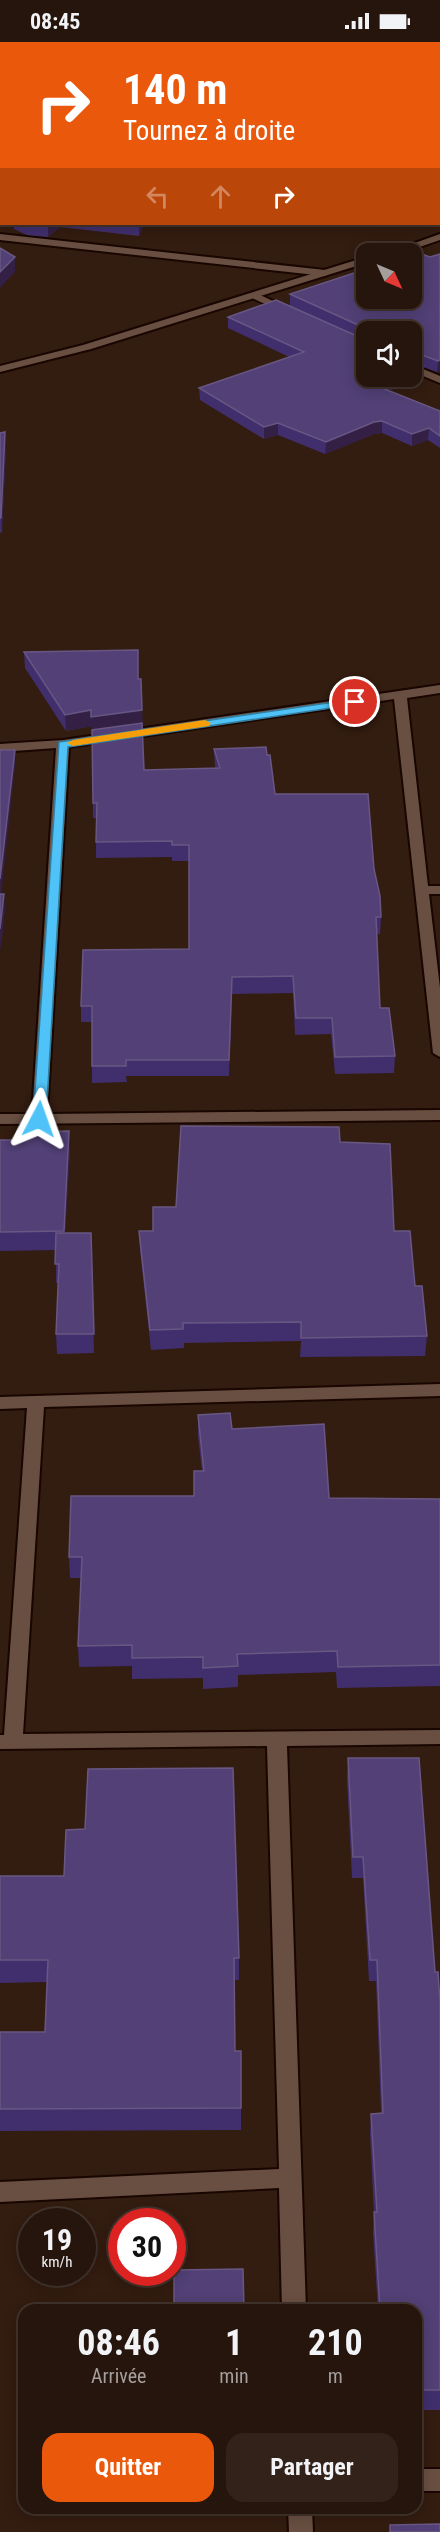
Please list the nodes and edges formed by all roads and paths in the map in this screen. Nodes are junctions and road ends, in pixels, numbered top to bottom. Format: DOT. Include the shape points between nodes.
graph roads {
  1 [pos="0,237"];
  2 [pos="440,237"];
  3 [pos="422,243"];
  4 [pos="356,263"];
  5 [pos="325,273"];
  6 [pos="255,296"];
  7 [pos="296,315"];
  8 [pos="0,369"];
  9 [pos="422,372"];
  10 [pos="440,380"];
  11 [pos="440,689"];
  12 [pos="400,695"];
  13 [pos="63,744"];
  14 [pos="0,748"];
  15 [pos="422,890"];
  16 [pos="440,890"];
  17 [pos="440,1053"];
  18 [pos="440,1115"];
  19 [pos="0,1119"];
  20 [pos="39,1119"];
  21 [pos="440,1389"];
  22 [pos="36,1402"];
  23 [pos="0,1403"];
  24 [pos="440,1737"];
  25 [pos="277,1739"];
  26 [pos="6,1742"];
  27 [pos="290,2178"];
  28 [pos="0,2192"];
  29 [pos="294,2304"];
  30 [pos="422,2480"];
  31 [pos="440,2480"];
  32 [pos="300,2514"];
  33 [pos="301,2532"];
  1 -- 5 [label="street"];
  2 -- 3 [label="street"];
  4 -- 5 [label="street"];
  5 -- 6 [label="street"];
  6 -- 7 [label="street"];
  6 -- 8 [label="street"];
  9 -- 10 [label="street"];
  11 -- 12 [label="street"];
  12 -- 13 [label="street"];
  12 -- 15 [label="street"];
  13 -- 14 [label="street"];
  13 -- 20 [label="street"];
  15 -- 16 [label="street"];
  15 -- 17 [label="street"];
  18 -- 20 [label="street"];
  19 -- 20 [label="street"];
  21 -- 22 [label="street"];
  22 -- 23 [label="street"];
  22 -- 26 [label="street"];
  24 -- 25 [label="street"];
  25 -- 26 [label="street"];
  25 -- 27 [label="street"];
  27 -- 28 [label="street"];
  27 -- 29 [label="street"];
  30 -- 31 [label="street"];
  32 -- 33 [label="street"];
}
